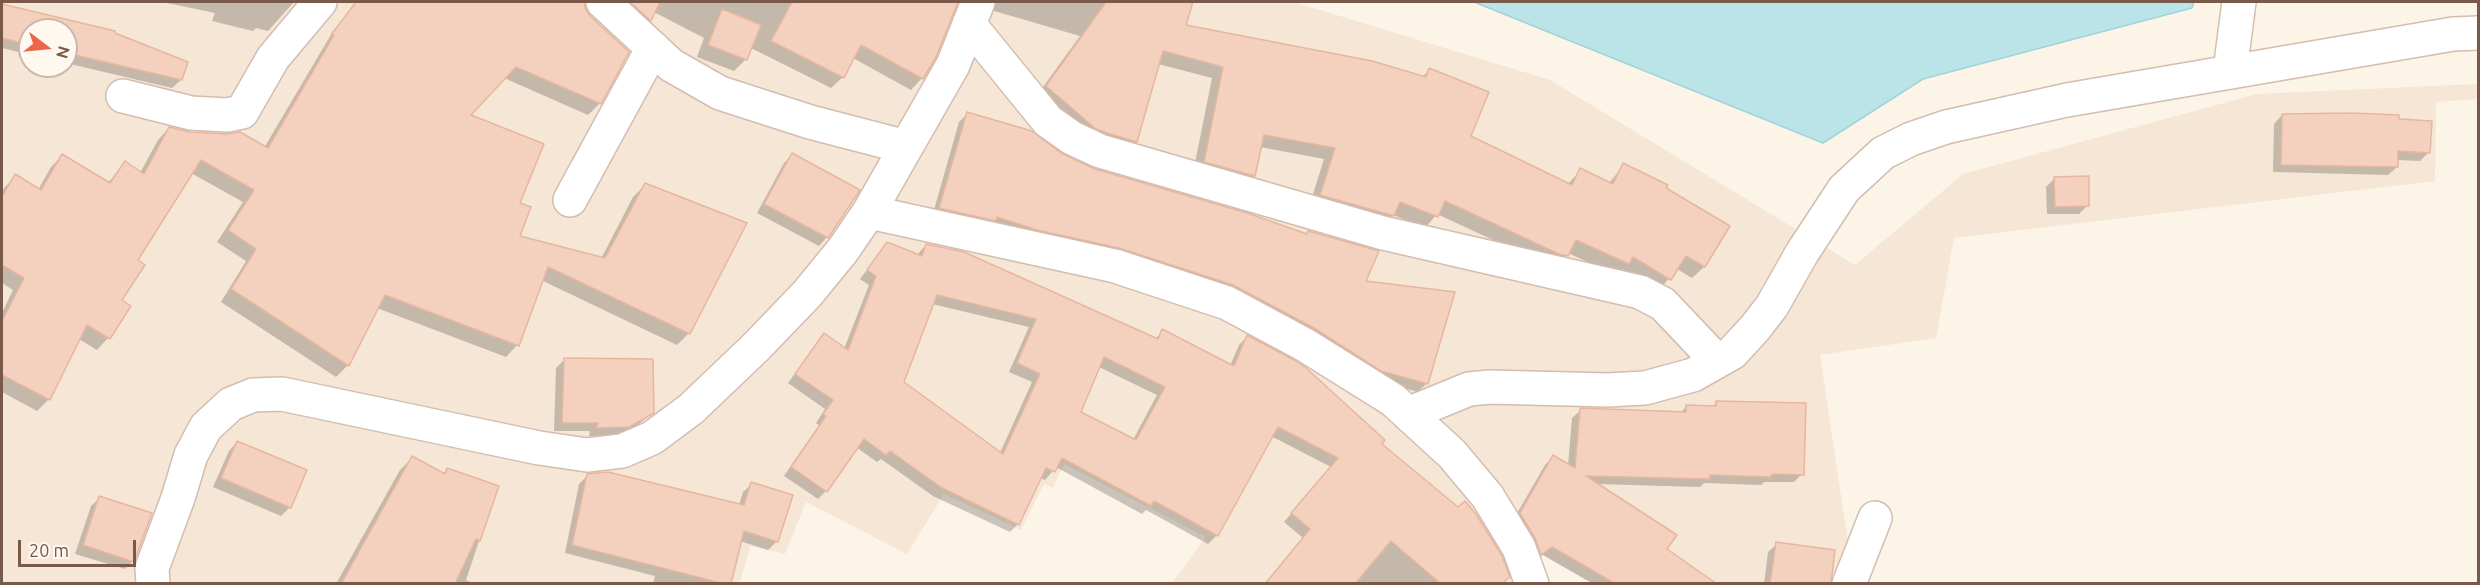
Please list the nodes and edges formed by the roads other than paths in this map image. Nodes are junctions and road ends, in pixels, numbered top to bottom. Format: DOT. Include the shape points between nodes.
graph roads {
  1 [pos="320,2"];
  2 [pos="603,2"];
  3 [pos="2239,2"];
  4 [pos="974,13"];
  5 [pos="2478,33"];
  6 [pos="652,48"];
  7 [pos="2230,71"];
  8 [pos="123,96"];
  9 [pos="906,147"];
  10 [pos="570,200"];
  11 [pos="869,212"];
  12 [pos="1717,361"];
  13 [pos="1408,414"];
  14 [pos="1875,518"];
  15 [pos="153,584"];
  16 [pos="1532,584"];
  17 [pos="1849,584"];
  1 -- 8 [label="street" via="273,58 242,111 227,115 191,113"];
  2 -- 6 [label="street"];
  3 -- 7 [label="street"];
  4 -- 9 [label="street" via="953,64"];
  4 -- 12 [label="street" via="1048,122 1100,152 1383,233 1640,292 1663,304"];
  5 -- 7 [label="street"];
  6 -- 9 [label="street" via="671,65 720,93"];
  6 -- 10 [label="street"];
  7 -- 12 [label="street" via="2067,100 1946,127 1883,153 1844,189 1755,328 1732,353"];
  9 -- 11 [label="street"];
  11 -- 13 [label="street" via="1115,266 1227,303 1305,345 1393,400"];
  11 -- 15 [label="street" via="807,294 756,347 691,409 652,438 622,451 587,454 538,448 282,394 253,395 231,404 206,427 191,455 152,567"];
  12 -- 13 [label="street" via="1693,375 1645,388 1469,389"];
  13 -- 16 [label="street" via="1452,454 1488,496 1519,548"];
  14 -- 17 [label="street"];
}
